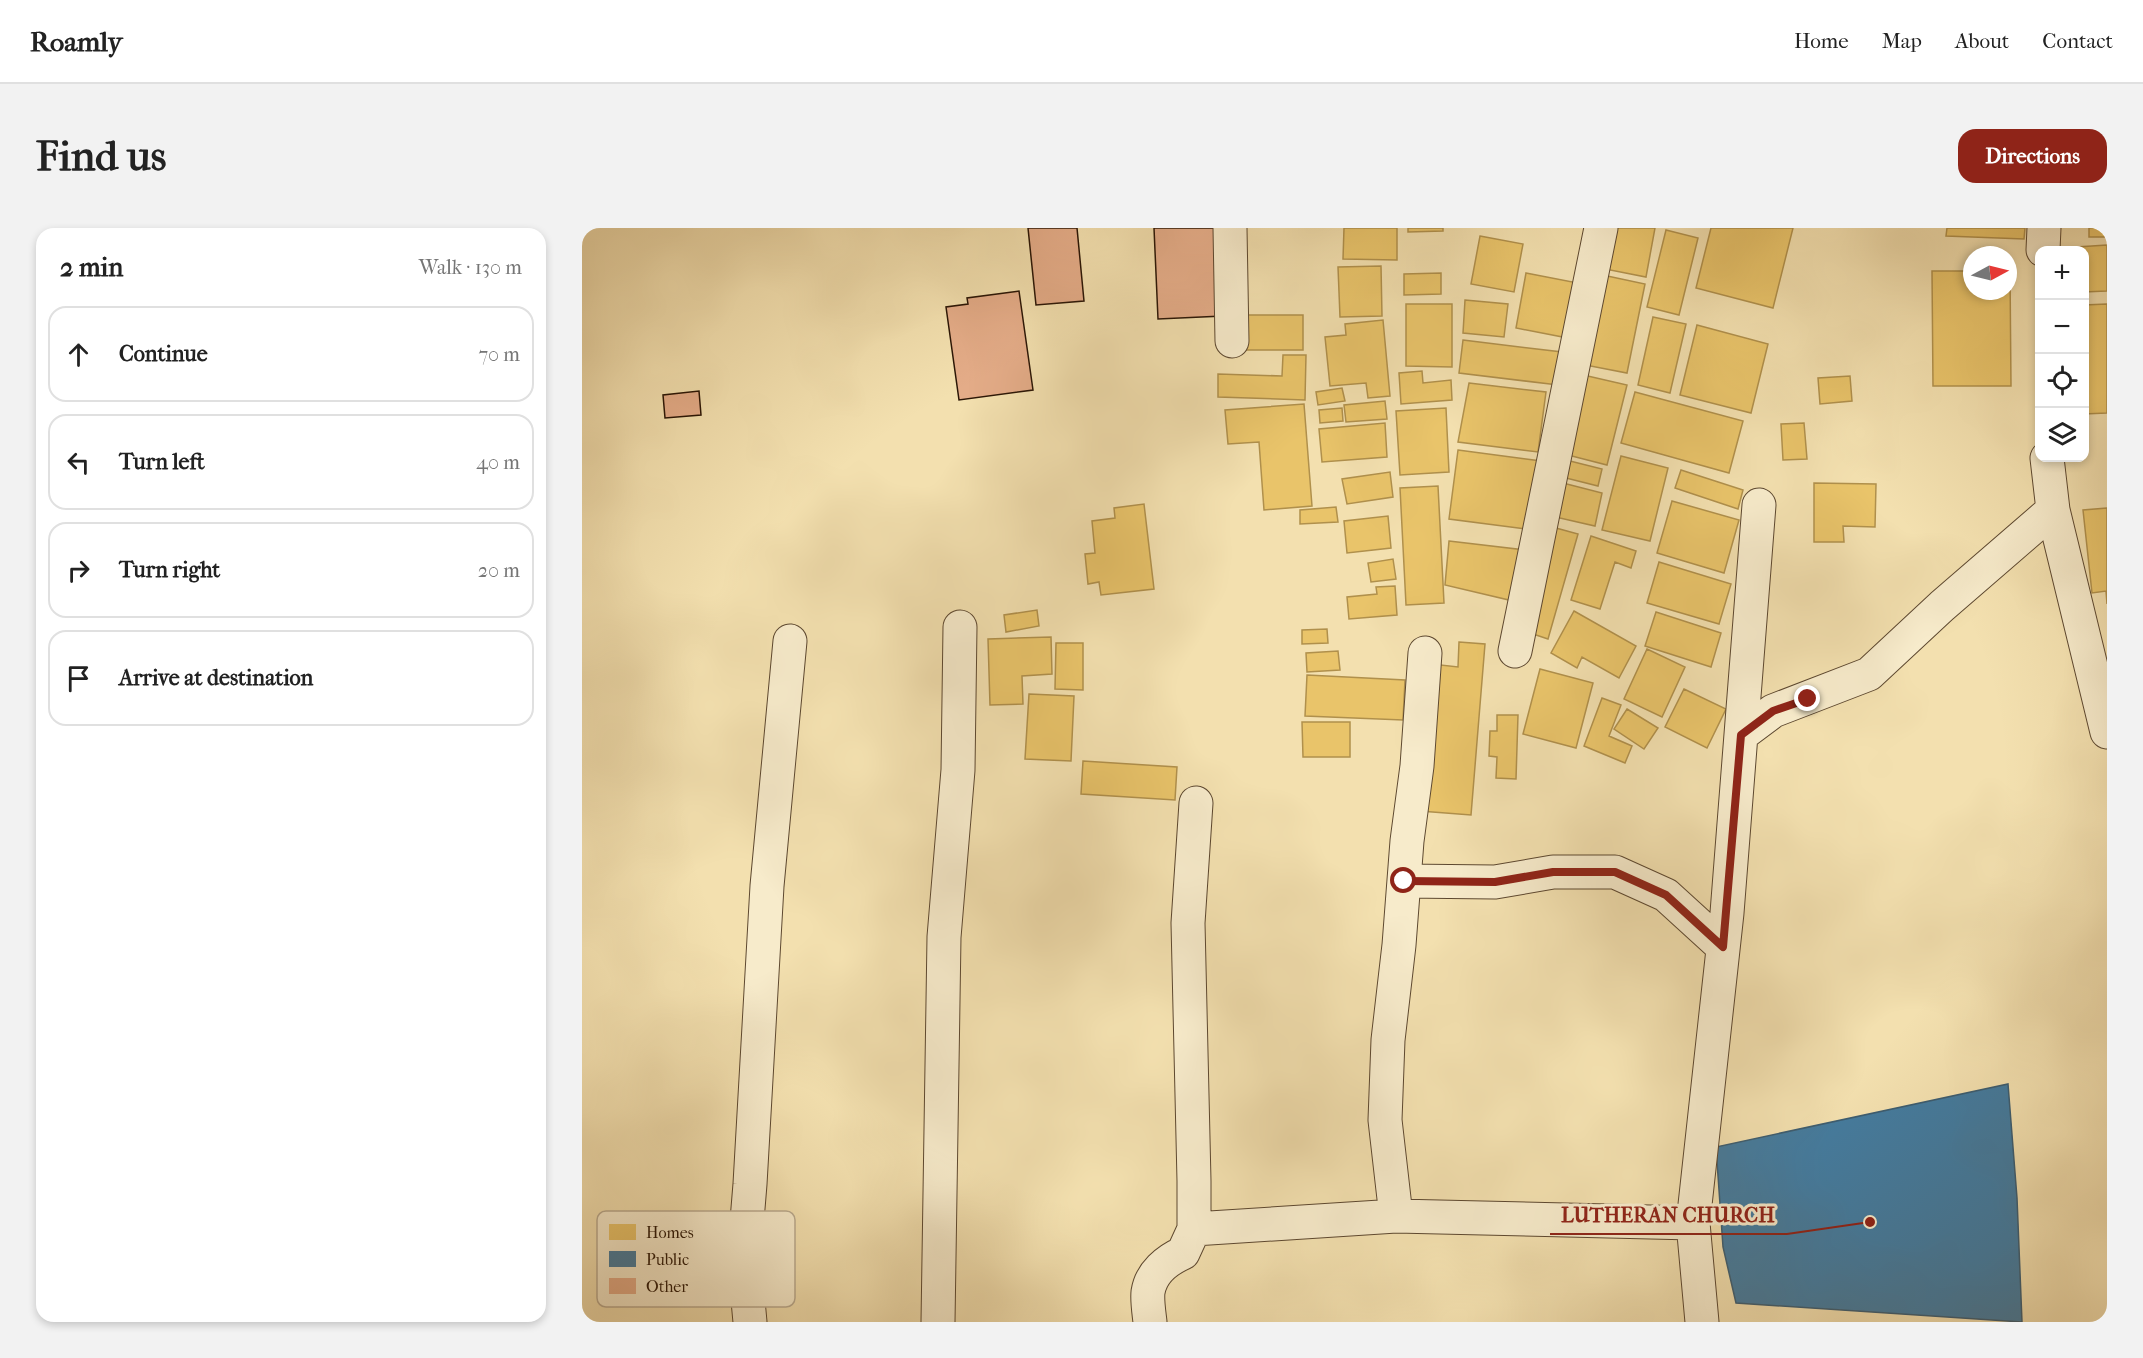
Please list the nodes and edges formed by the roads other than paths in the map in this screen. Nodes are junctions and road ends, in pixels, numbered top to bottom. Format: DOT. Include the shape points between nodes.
graph roads {
  1 [pos="1230,228"];
  2 [pos="1601,228"];
  3 [pos="2044,228"];
  4 [pos="2043,246"];
  5 [pos="1232,342"];
  6 [pos="2048,462"];
  7 [pos="1759,505"];
  8 [pos="2053,510"];
  9 [pos="960,627"];
  10 [pos="790,641"];
  11 [pos="1515,651"];
  12 [pos="1425,653"];
  13 [pos="2107,732"];
  14 [pos="1741,735"];
  15 [pos="1196,803"];
  16 [pos="1404,881"];
  17 [pos="1723,947"];
  18 [pos="748,1211"];
  19 [pos="1396,1216"];
  20 [pos="1693,1223"];
  21 [pos="1194,1228"];
  22 [pos="749,1307"];
  23 [pos="750,1322"];
  24 [pos="938,1322"];
  25 [pos="1150,1322"];
  26 [pos="1702,1322"];
  1 -- 5 [label="street"];
  2 -- 11 [label="street"];
  3 -- 4 [label="street"];
  6 -- 8 [label="street"];
  7 -- 14 [label="street"];
  8 -- 13 [label="street"];
  8 -- 14 [label="street" via="1869,674 1773,711"];
  9 -- 24 [label="street" via="958,770 944,937"];
  10 -- 18 [label="street" via="766,886"];
  12 -- 16 [label="street" via="1418,766"];
  14 -- 17 [label="street"];
  15 -- 21 [label="street" via="1188,922"];
  16 -- 17 [label="street" via="1495,882 1553,872 1615,872 1666,895"];
  16 -- 19 [label="street" via="1388,1040 1385,1120"];
  17 -- 20 [label="street"];
  19 -- 20 [label="street"];
  19 -- 21 [label="street"];
  20 -- 26 [label="street"];
  21 -- 25 [label="street" via="1183,1253 1168,1259 1148,1291"];
  22 -- 23 [label="street"];
}
